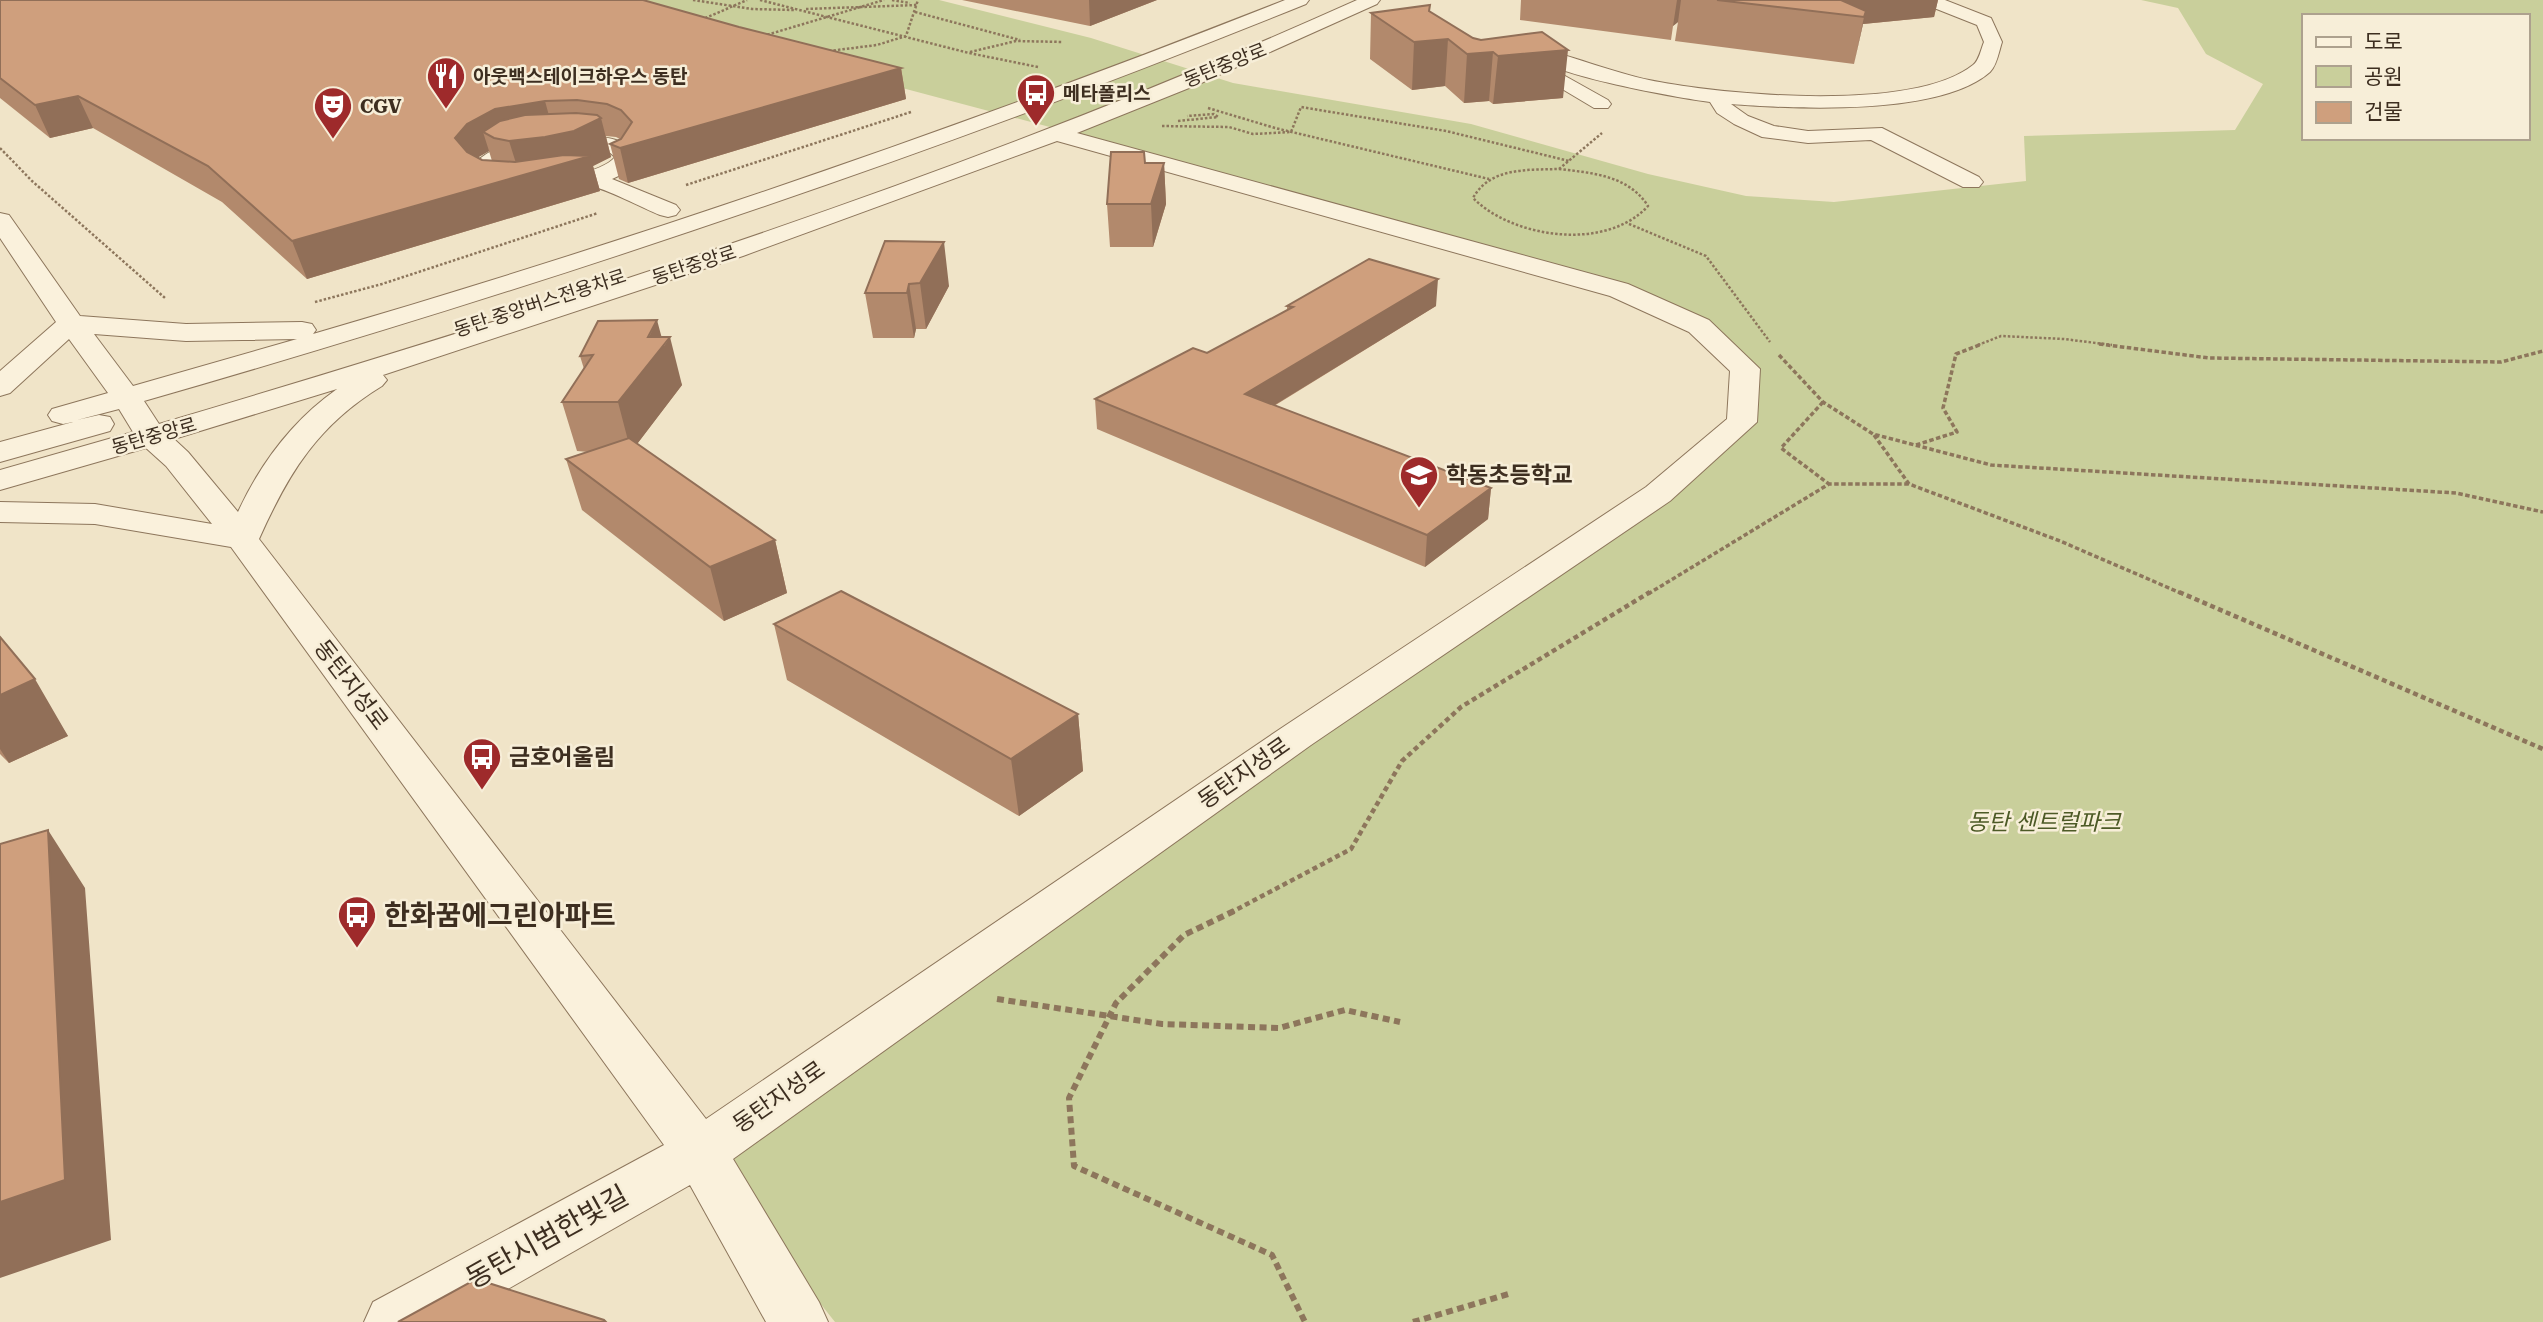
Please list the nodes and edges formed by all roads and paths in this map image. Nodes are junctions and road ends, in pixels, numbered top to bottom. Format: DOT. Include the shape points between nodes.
graph roads {
  1 [pos="693,0"];
  2 [pos="747,0"];
  3 [pos="760,0"];
  4 [pos="884,0"];
  5 [pos="892,0"];
  6 [pos="918,0"];
  7 [pos="1260,0"];
  8 [pos="1300,0"];
  9 [pos="1327,0"];
  10 [pos="1340,0"];
  11 [pos="1371,0"];
  12 [pos="1930,0"];
  13 [pos="917,5"];
  14 [pos="733,6"];
  15 [pos="799,10"];
  16 [pos="915,12"];
  17 [pos="699,21"];
  18 [pos="906,36"];
  19 [pos="756,37"];
  20 [pos="1020,40"];
  21 [pos="1063,42"];
  22 [pos="829,51"];
  23 [pos="969,53"];
  24 [pos="1031,73"];
  25 [pos="1717,96"];
  26 [pos="1141,100"];
  27 [pos="1601,104"];
  28 [pos="1171,107"];
  29 [pos="917,110"];
  30 [pos="1291,132"];
  31 [pos="1055,134"];
  32 [pos="0,148"];
  33 [pos="6,155"];
  34 [pos="0,156"];
  35 [pos="1569,161"];
  36 [pos="1559,169"];
  37 [pos="593,179"];
  38 [pos="1489,179"];
  39 [pos="1971,182"];
  40 [pos="641,209"];
  41 [pos="0,220"];
  42 [pos="1629,224"];
  43 [pos="522,257"];
  44 [pos="168,300"];
  45 [pos="310,303"];
  46 [pos="386,322"];
  47 [pos="71,323"];
  48 [pos="2543,351"];
  49 [pos="418,355"];
  50 [pos="0,387"];
  51 [pos="1823,402"];
  52 [pos="139,417"];
  53 [pos="0,433"];
  54 [pos="1874,434"];
  55 [pos="1916,445"];
  56 [pos="0,452"];
  57 [pos="0,461"];
  58 [pos="0,480"];
  59 [pos="1829,484"];
  60 [pos="1909,484"];
  61 [pos="0,512"];
  62 [pos="2543,512"];
  63 [pos="242,539"];
  64 [pos="2543,749"];
  65 [pos="985,997"];
  66 [pos="1108,1017"];
  67 [pos="1400,1022"];
  68 [pos="700,1152"];
  69 [pos="1512,1293"];
  70 [pos="394,1322"];
  71 [pos="798,1322"];
  72 [pos="1305,1322"];
  73 [pos="1413,1322"];
  1 -- 14 [label="path"];
  2 -- 14 [label="path"];
  3 -- 15 [label="path"];
  4 -- 19 [label="path, bridge"];
  5 -- 13 [label="path"];
  6 -- 13 [label="path"];
  7 -- 40 [label="street" via="1069,74 668,210"];
  8 -- 46 [label="street, 동탄중앙로" via="843,175"];
  9 -- 52 [label="street, 동탄 중앙버스전용차로" via="1250,40 1175,71 1058,106 786,214"];
  10 -- 52 [label="street, 동탄 중앙버스전용차로" via="1265,40 1177,77 1087,102 769,228 490,320"];
  11 -- 26 [label="street, 동탄중앙로"];
  12 -- 25 [label="street" via="1985,22 1993,42 1987,60 1969,78 1926,93 1881,99 1804,102"];
  13 -- 15 [label="path"];
  13 -- 16 [label="path"];
  14 -- 15 [label="path"];
  14 -- 17 [label="path"];
  15 -- 18 [label="path"];
  16 -- 18 [label="path"];
  16 -- 20 [label="path"];
  18 -- 22 [label="path"];
  18 -- 23 [label="path"];
  20 -- 21 [label="path"];
  20 -- 23 [label="path" via="1000,41"];
  23 -- 24 [label="path" via="1044,68"];
  25 -- 27 [label="street" via="1569,66 1539,66"];
  25 -- 39 [label="street" via="1732,115 1770,132 1808,137 1874,134"];
  26 -- 28 [label="path"];
  26 -- 31 [label="street, 동탄중앙로"];
  27 -- 35 [label="path" via="1612,125"];
  28 -- 30 [label="path" via="1214,108"];
  28 -- 30 [label="path" via="1156,117 1218,117 1156,122 1160,126 1229,127 1253,134"];
  29 -- 40 [label="path"];
  30 -- 35 [label="path" via="1301,107 1446,131"];
  30 -- 38 [label="path"];
  31 -- 49 [label="street, 동탄중앙로" via="766,241"];
  31 -- 68 [label="street, 동탄지성로" via="1619,290 1699,326 1745,369 1742,422 1658,494 1297,736"];
  32 -- 33 [label="path"];
  33 -- 34 [label="path"];
  33 -- 44 [label="path"];
  35 -- 36 [label="path"];
  36 -- 38 [label="path" via="1520,171"];
  36 -- 42 [label="path" via="1610,178 1643,195 1648,206 1643,216"];
  37 -- 37 [label="street" via="619,167 627,156 617,147 592,142 556,143 520,147 491,159 479,172 490,183 521,190"];
  37 -- 40 [label="street"];
  38 -- 42 [label="path" via="1477,187 1473,198 1479,208 1519,226 1578,233"];
  40 -- 45 [label="path"];
  41 -- 47 [label="street, 동탄지성로"];
  42 -- 51 [label="path" via="1706,256 1782,359"];
  43 -- 46 [label="street, 동탄중앙로"];
  46 -- 47 [label="street" via="222,335"];
  46 -- 52 [label="street, 동탄중앙로"];
  47 -- 50 [label="street"];
  47 -- 52 [label="street, 동탄지성로"];
  48 -- 55 [label="path" via="2501,362 2208,358 2064,338 2001,336 1956,354 1943,408 1958,432"];
  49 -- 52 [label="street, 동탄중앙로"];
  49 -- 63 [label="street" via="348,393 312,428 274,474"];
  51 -- 54 [label="path"];
  51 -- 59 [label="path" via="1781,448"];
  52 -- 53 [label="street, 동탄중앙로"];
  52 -- 56 [label="street, 동탄 중앙버스전용차로"];
  52 -- 57 [label="street, 동탄 중앙버스전용차로"];
  52 -- 58 [label="street, 동탄중앙로"];
  52 -- 63 [label="street, 동탄지성로"];
  54 -- 55 [label="path"];
  54 -- 60 [label="path"];
  55 -- 62 [label="path" via="1991,465 2456,493"];
  59 -- 60 [label="path"];
  59 -- 66 [label="path" via="1461,707 1402,761 1351,849 1184,935 1116,1003"];
  60 -- 64 [label="path" via="2060,541"];
  61 -- 63 [label="street" via="95,514"];
  63 -- 68 [label="street, 동탄지성로"];
  65 -- 66 [label="path"];
  66 -- 67 [label="path" via="1162,1024 1279,1028 1345,1010"];
  66 -- 72 [label="path" via="1069,1098 1074,1166 1272,1255"];
  68 -- 70 [label="street, 동탄시범한빛길"];
  68 -- 71 [label="street, 동탄지성로"];
  69 -- 73 [label="path"];
}
